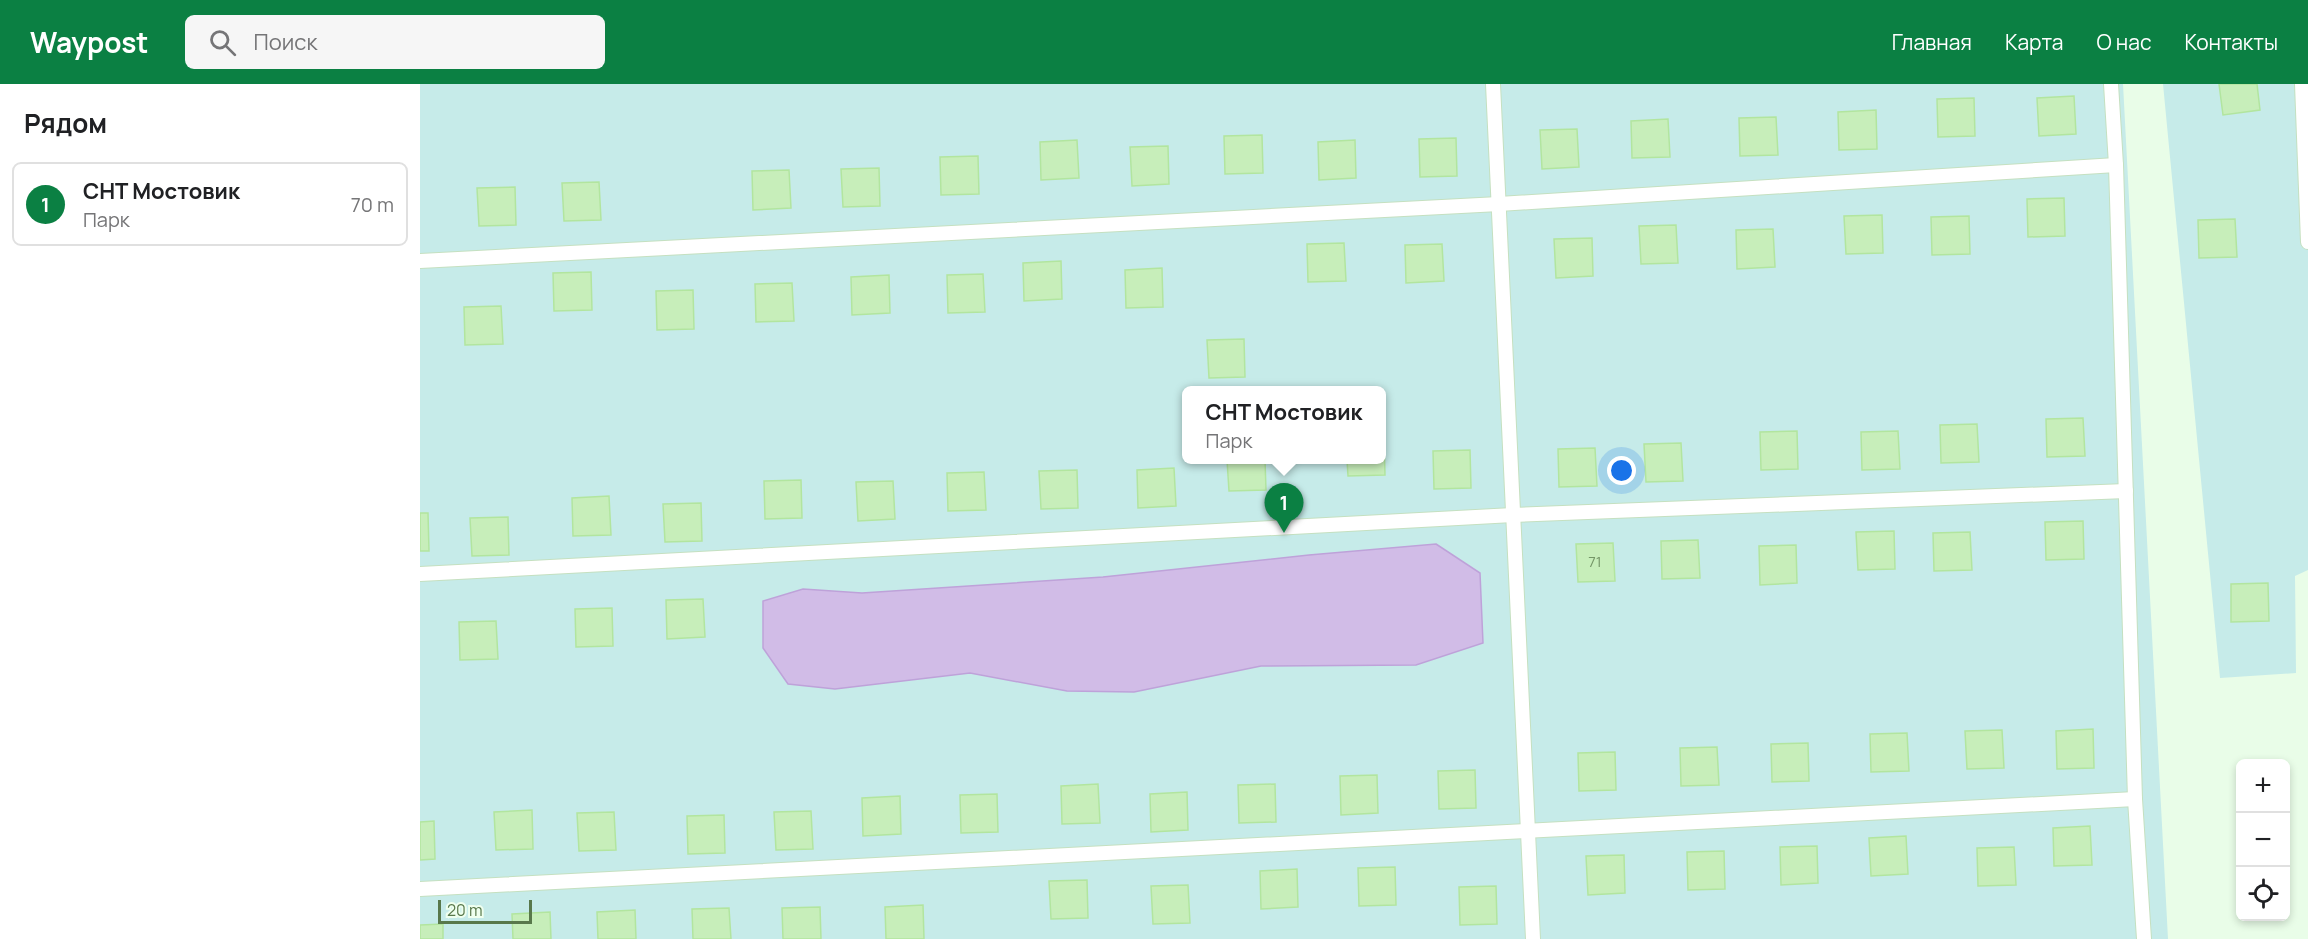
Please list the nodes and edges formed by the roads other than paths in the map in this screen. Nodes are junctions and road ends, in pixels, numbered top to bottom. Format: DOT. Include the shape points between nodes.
graph roads {
  1 [pos="1493,84"];
  2 [pos="2111,84"];
  3 [pos="2302,84"];
  4 [pos="2116,165"];
  5 [pos="1499,204"];
  6 [pos="2308,242"];
  7 [pos="420,261"];
  8 [pos="2126,491"];
  9 [pos="1513,514"];
  10 [pos="420,574"];
  11 [pos="2135,800"];
  12 [pos="1528,830"];
  13 [pos="420,889"];
  14 [pos="1533,939"];
  15 [pos="2144,939"];
  1 -- 5 [label="lane"];
  2 -- 4 [label="lane"];
  3 -- 6 [label="lane"];
  4 -- 5 [label="lane"];
  4 -- 8 [label="lane"];
  5 -- 7 [label="lane"];
  5 -- 9 [label="lane"];
  8 -- 9 [label="lane"];
  8 -- 11 [label="lane"];
  9 -- 10 [label="lane"];
  9 -- 12 [label="lane"];
  11 -- 12 [label="lane"];
  11 -- 15 [label="lane"];
  12 -- 13 [label="lane"];
  12 -- 14 [label="lane"];
}
